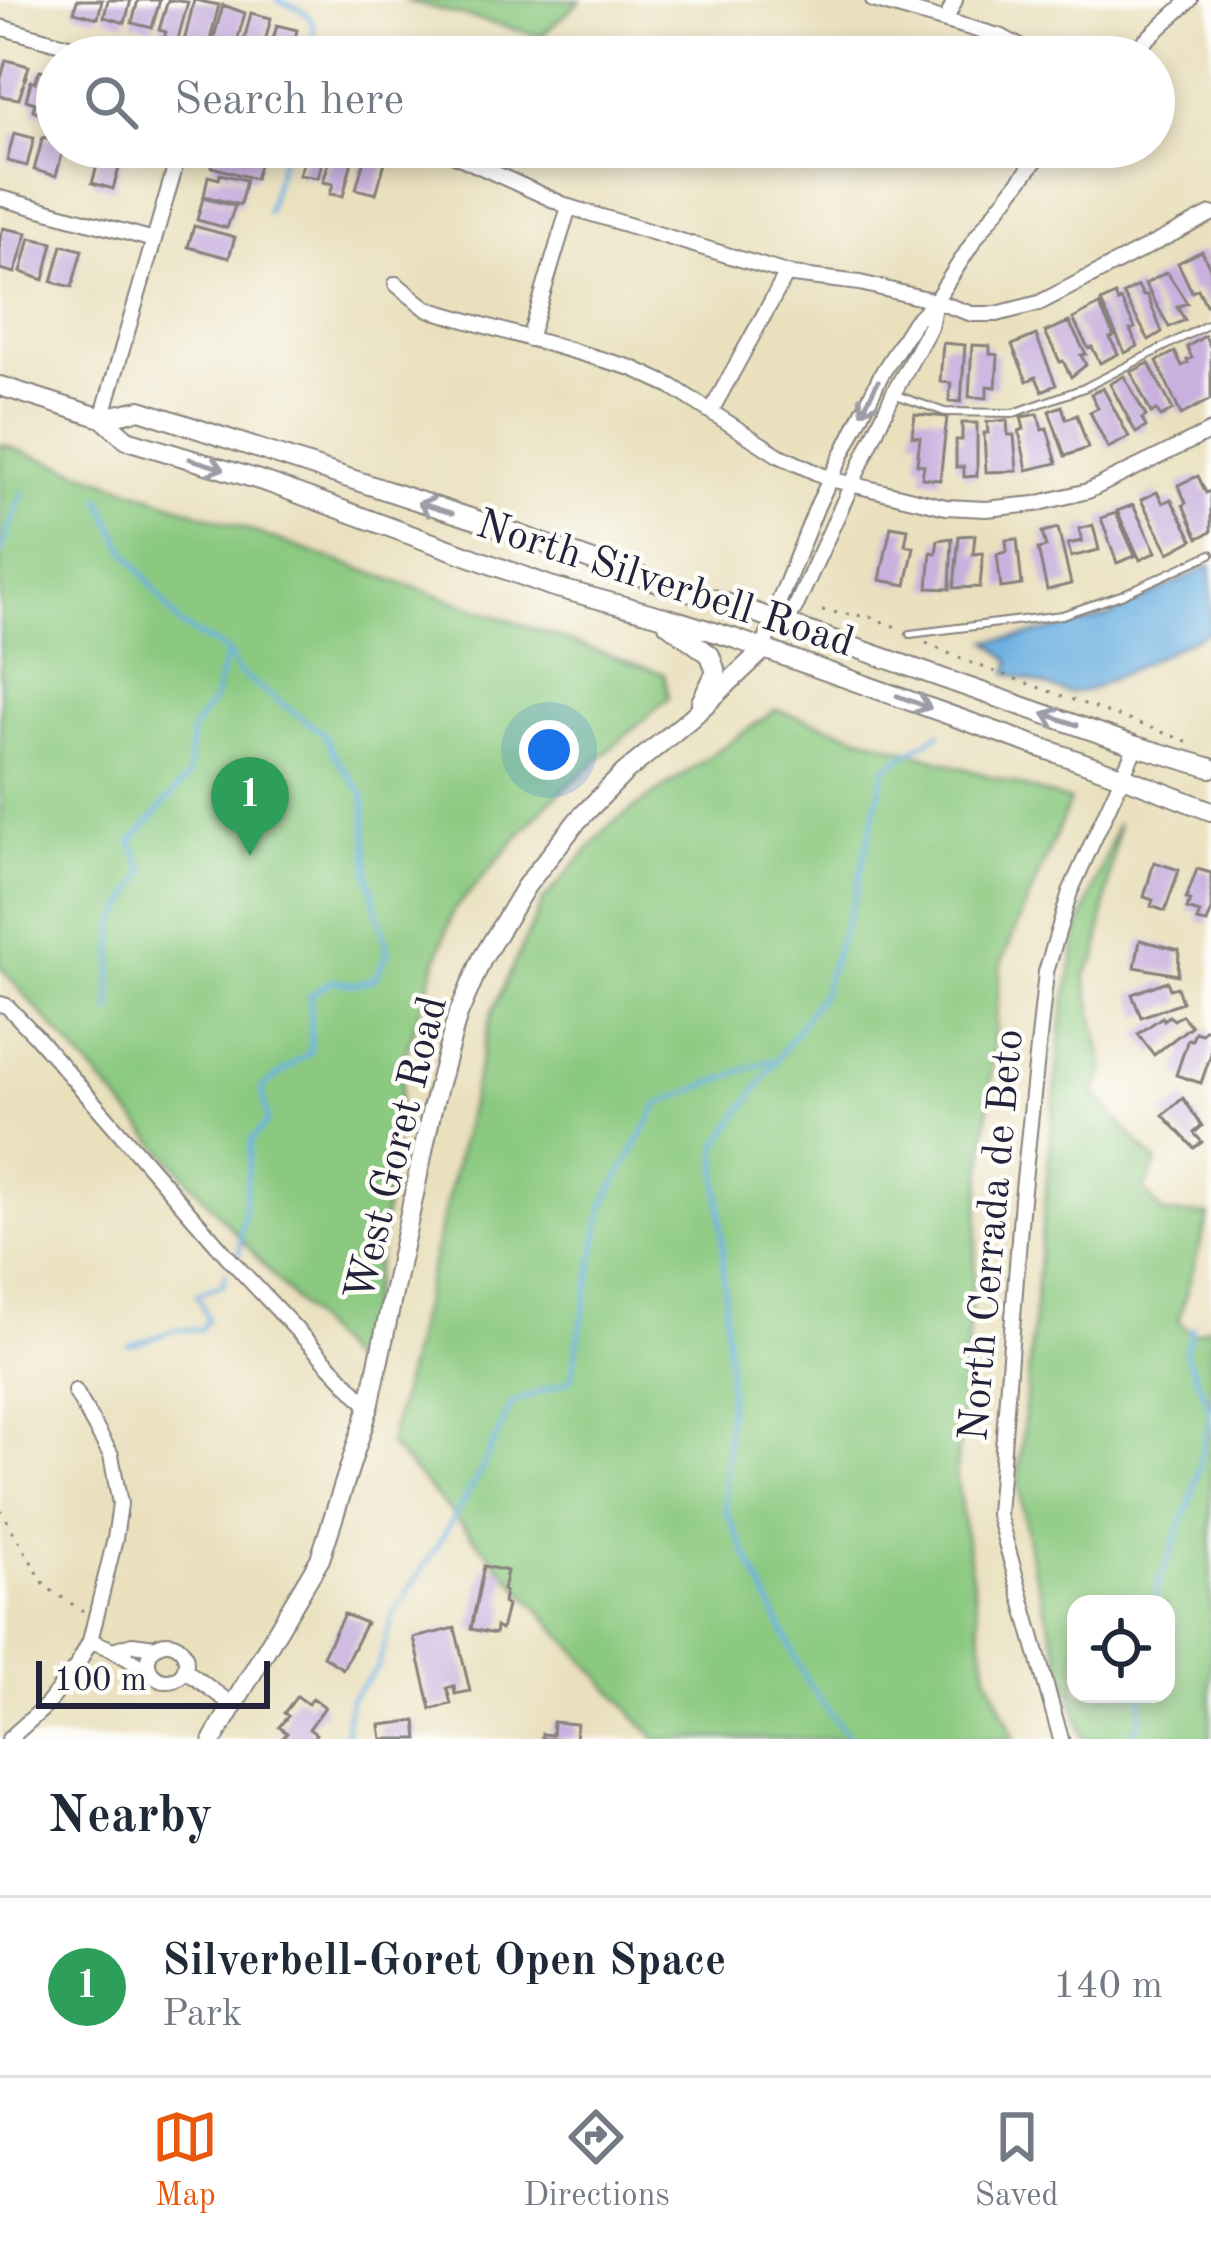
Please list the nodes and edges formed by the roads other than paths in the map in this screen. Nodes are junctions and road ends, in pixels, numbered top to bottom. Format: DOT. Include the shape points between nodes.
graph roads {
  1 [pos="872,0"];
  2 [pos="955,0"];
  3 [pos="1190,0"];
  4 [pos="946,20"];
  5 [pos="0,27"];
  6 [pos="999,36"];
  7 [pos="1150,36"];
  8 [pos="36,37"];
  9 [pos="175,168"];
  10 [pos="487,168"];
  11 [pos="1030,168"];
  12 [pos="0,198"];
  13 [pos="569,207"];
  14 [pos="1211,214"];
  15 [pos="154,240"];
  16 [pos="787,273"];
  17 [pos="396,284"];
  18 [pos="935,301"];
  19 [pos="1211,323"];
  20 [pos="530,339"];
  21 [pos="0,386"];
  22 [pos="892,394"];
  23 [pos="711,411"];
  24 [pos="102,418"];
  25 [pos="1211,431"];
  26 [pos="830,479"];
  27 [pos="850,485"];
  28 [pos="1211,554"];
  29 [pos="654,614"];
  30 [pos="779,621"];
  31 [pos="910,634"];
  32 [pos="764,649"];
  33 [pos="691,718"];
  34 [pos="1136,746"];
  35 [pos="1211,769"];
  36 [pos="1121,776"];
  37 [pos="1211,811"];
  38 [pos="0,1004"];
  39 [pos="74,1391"];
  40 [pos="369,1407"];
  41 [pos="90,1641"];
  42 [pos="156,1647"];
  43 [pos="116,1649"];
  44 [pos="185,1670"];
  45 [pos="151,1674"];
  46 [pos="234,1706"];
  47 [pos="9,1739"];
  48 [pos="213,1739"];
  49 [pos="1060,1739"];
  1 -- 4 [label="street"];
  2 -- 4 [label="street"];
  3 -- 7 [label="street"];
  4 -- 6 [label="street"];
  5 -- 8 [label="street"];
  9 -- 15 [label="street"];
  10 -- 13 [label="street"];
  11 -- 18 [label="street, West Goret Road"];
  12 -- 15 [label="street"];
  13 -- 16 [label="street"];
  13 -- 20 [label="street"];
  14 -- 18 [label="street" via="1039,303 972,314"];
  15 -- 24 [label="street"];
  16 -- 18 [label="street"];
  16 -- 23 [label="street"];
  17 -- 20 [label="street" via="427,309"];
  18 -- 22 [label="street, West Goret Road" via="931,327"];
  18 -- 26 [label="street, West Goret Road, one-way" via="881,375"];
  19 -- 22 [label="lane" via="1084,388 1014,413 945,412"];
  20 -- 23 [label="street" via="632,368"];
  21 -- 24 [label="main road, North Silverbell Road"];
  22 -- 27 [label="street, West Goret Road"];
  23 -- 26 [label="street"];
  24 -- 29 [label="main road, North Silverbell Road, one-way" via="127,440 550,586"];
  30 -- 24 [label="main road, North Silverbell Road, one-way" via="140,410"];
  25 -- 27 [label="street" via="1088,490 1035,504 946,506"];
  26 -- 27 [label="street"];
  26 -- 30 [label="street, West Goret Road"];
  27 -- 30 [label="street, West Goret Road"];
  28 -- 31 [label="lane" via="1062,614"];
  29 -- 32 [label="main road, North Silverbell Road"];
  29 -- 33 [label="main road" via="710,655 716,672"];
  30 -- 32 [label="street, West Goret Road"];
  34 -- 30 [label="main road, North Silverbell Road, one-way"];
  32 -- 33 [label="main road, West Goret Road"];
  32 -- 36 [label="main road, North Silverbell Road, one-way"];
  33 -- 40 [label="main road, West Goret Road" via="578,820 482,959 432,1109"];
  34 -- 35 [label="main road, North Silverbell Road"];
  34 -- 36 [label="street, North Cerrada de Beto"];
  36 -- 37 [label="main road, North Silverbell Road"];
  36 -- 49 [label="street, North Cerrada de Beto" via="1070,892 1046,972 998,1514"];
  38 -- 40 [label="street"];
  39 -- 41 [label="street" via="111,1455 120,1504"];
  40 -- 46 [label="main road, West Goret Road" via="320,1559"];
  41 -- 43 [label="street"];
  41 -- 47 [label="street" via="47,1705"];
  42 -- 43 [label="street"];
  42 -- 44 [label="street" via="175,1645"];
  42 -- 45 [label="street"];
  43 -- 45 [label="street"];
  44 -- 45 [label="street" via="167,1682"];
  44 -- 46 [label="street"];
  46 -- 48 [label="main road, West Goret Road"];
}
